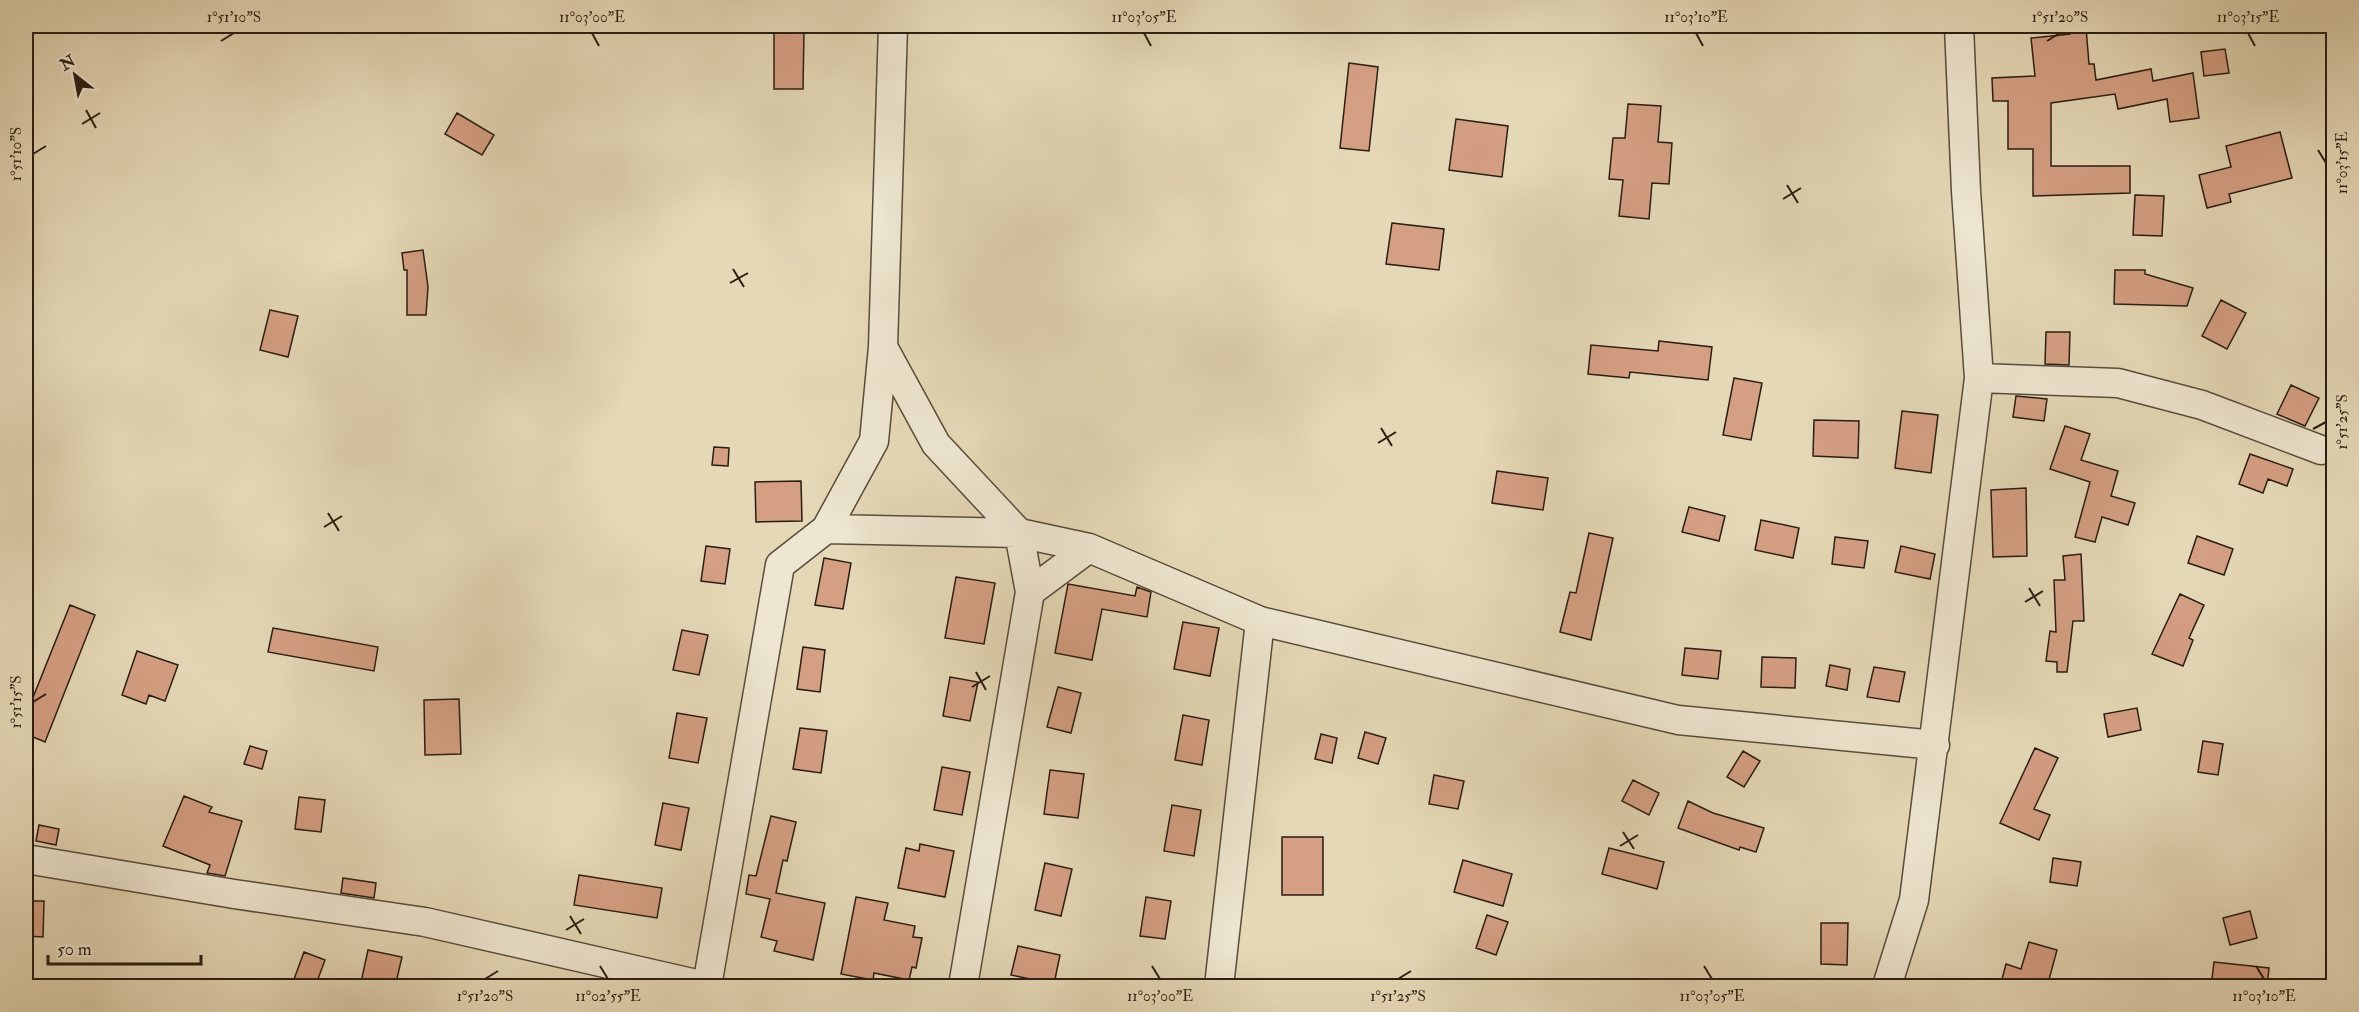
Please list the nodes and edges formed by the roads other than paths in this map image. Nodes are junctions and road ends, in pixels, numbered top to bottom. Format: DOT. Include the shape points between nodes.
graph roads {
  1 [pos="893,26"];
  2 [pos="1959,26"];
  3 [pos="883,346"];
  4 [pos="1979,378"];
  5 [pos="2321,450"];
  6 [pos="826,529"];
  7 [pos="1019,533"];
  8 [pos="1089,548"];
  9 [pos="1030,592"];
  10 [pos="1260,621"];
  11 [pos="1935,745"];
  12 [pos="26,859"];
  13 [pos="706,987"];
  14 [pos="963,987"];
  15 [pos="1219,987"];
  16 [pos="1887,987"];
  1 -- 3 [label="street"];
  2 -- 4 [label="street"];
  3 -- 6 [label="street" via="873,441"];
  3 -- 7 [label="street" via="936,444"];
  4 -- 5 [label="street" via="2118,383 2202,405"];
  4 -- 11 [label="street"];
  6 -- 7 [label="street"];
  6 -- 13 [label="street" via="780,565"];
  7 -- 8 [label="street"];
  7 -- 9 [label="street"];
  8 -- 9 [label="street"];
  8 -- 10 [label="street"];
  9 -- 14 [label="street"];
  10 -- 11 [label="street" via="1678,720"];
  10 -- 15 [label="street"];
  11 -- 16 [label="street" via="1914,900"];
  12 -- 13 [label="street" via="425,922"];
}
